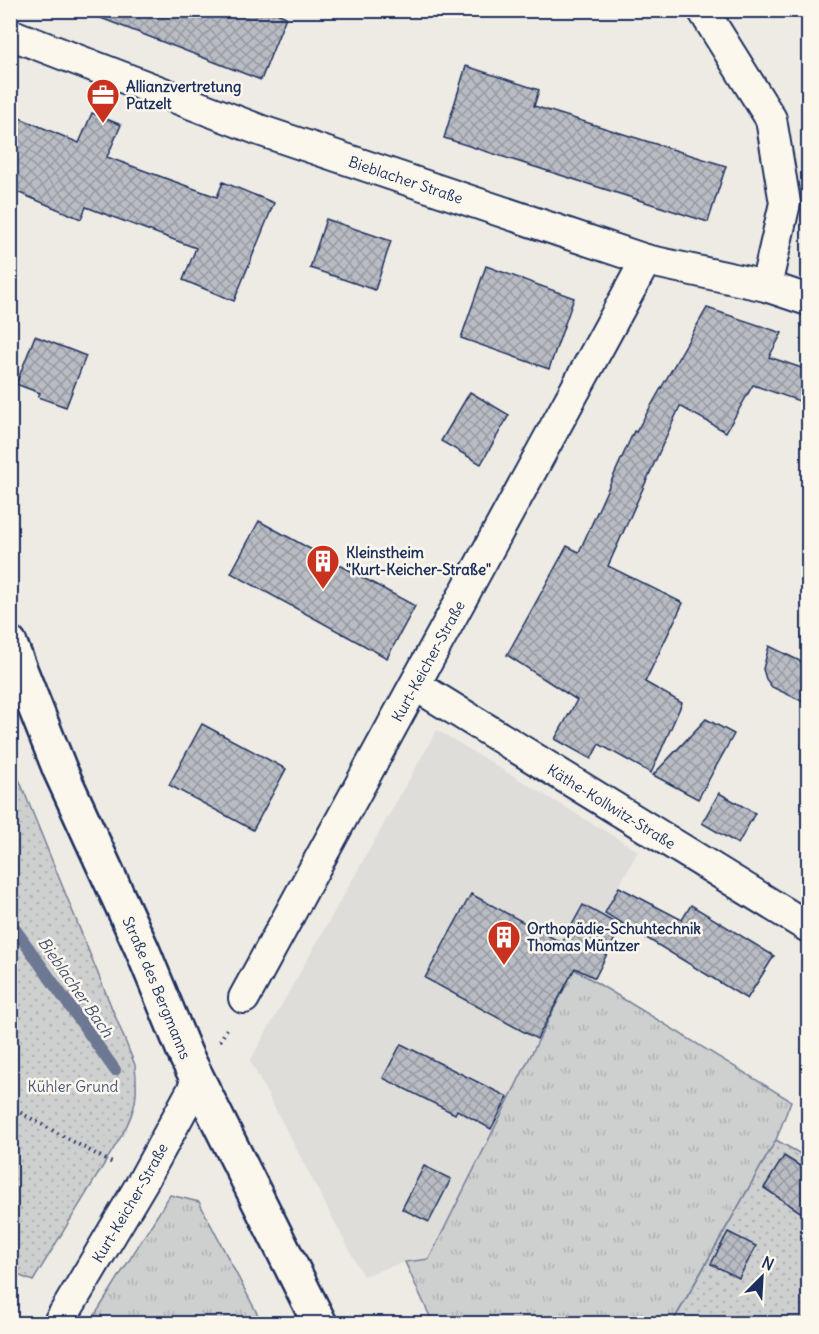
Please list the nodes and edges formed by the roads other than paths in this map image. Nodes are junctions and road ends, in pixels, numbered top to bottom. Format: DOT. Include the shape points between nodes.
graph roads {
  1 [pos="703,10"];
  2 [pos="10,34"];
  3 [pos="646,260"];
  4 [pos="766,286"];
  5 [pos="808,300"];
  6 [pos="10,644"];
  7 [pos="415,685"];
  8 [pos="808,927"];
  9 [pos="244,998"];
  10 [pos="198,1080"];
  11 [pos="58,1323"];
  12 [pos="320,1323"];
  1 -- 4 [label="street" via="771,119 785,203"];
  2 -- 3 [label="street, Bieblacher Straße" via="262,131"];
  3 -- 4 [label="street, Bieblacher Straße"];
  3 -- 7 [label="street, Kurt-Keicher-Straße"];
  4 -- 5 [label="street, Bieblacher Straße"];
  6 -- 10 [label="main road, Straße des Bergmanns" via="60,770"];
  7 -- 8 [label="street, Käthe-Kollwitz-Straße"];
  7 -- 9 [label="street, Kurt-Keicher-Straße"];
  10 -- 11 [label="street, Kurt-Keicher-Straße" via="144,1181"];
  10 -- 12 [label="main road, Straße des Bergmanns"];
}
